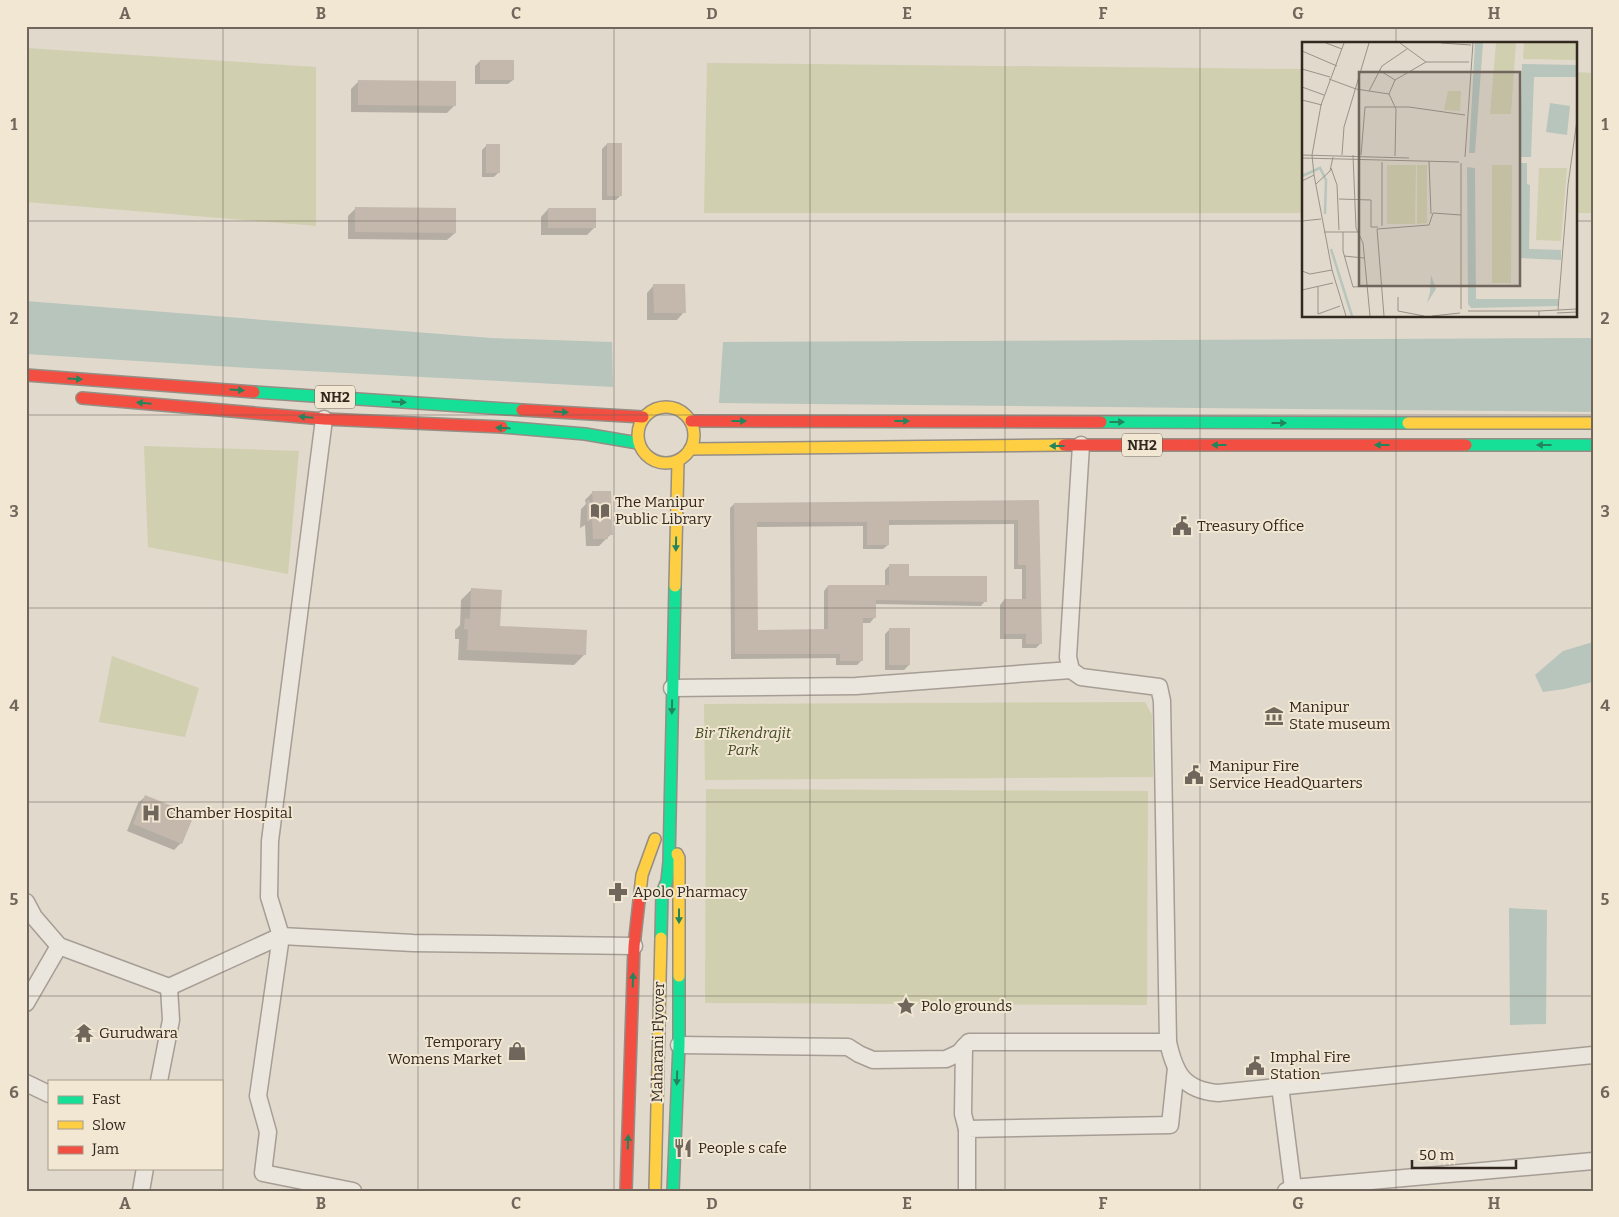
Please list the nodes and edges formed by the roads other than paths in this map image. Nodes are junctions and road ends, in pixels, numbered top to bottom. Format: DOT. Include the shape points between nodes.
graph roads {
  1 [pos="26,375"];
  2 [pos="72,397"];
  3 [pos="643,417"];
  4 [pos="324,419"];
  5 [pos="691,421"];
  6 [pos="1593,423"];
  7 [pos="638,443"];
  8 [pos="1593,445"];
  9 [pos="1081,446"];
  10 [pos="690,449"];
  11 [pos="678,461"];
  12 [pos="1071,670"];
  13 [pos="672,688"];
  14 [pos="669,834"];
  15 [pos="662,880"];
  16 [pos="26,902"];
  17 [pos="281,936"];
  18 [pos="59,946"];
  19 [pos="634,946"];
  20 [pos="169,987"];
  21 [pos="26,1003"];
  22 [pos="1168,1042"];
  23 [pos="678,1045"];
  24 [pos="964,1047"];
  25 [pos="1593,1055"];
  26 [pos="1176,1068"];
  27 [pos="159,1080"];
  28 [pos="26,1083"];
  29 [pos="1280,1086"];
  30 [pos="48,1094"];
  31 [pos="968,1129"];
  32 [pos="1593,1160"];
  33 [pos="145,1170"];
  34 [pos="1402,1184"];
  35 [pos="1289,1189"];
  36 [pos="142,1191"];
  37 [pos="353,1191"];
  38 [pos="626,1191"];
  39 [pos="655,1191"];
  40 [pos="673,1191"];
  41 [pos="967,1191"];
  1 -- 3 [label="main road, NH2, one-way"];
  4 -- 2 [label="main road, NH2, one-way"];
  3 -- 5 [label="main road, NH2" via="658,407 667,406 685,413"];
  3 -- 7 [label="main road" via="637,434"];
  7 -- 4 [label="main road, NH2, one-way" via="538,429"];
  4 -- 17 [label="street" via="270,841 269,897"];
  5 -- 6 [label="main road, NH2, one-way"];
  5 -- 10 [label="main road" via="694,440"];
  7 -- 11 [label="main road" via="661,468"];
  8 -- 9 [label="main road, NH2, one-way"];
  9 -- 10 [label="main road, NH2, one-way"];
  9 -- 12 [label="street" via="1068,657"];
  10 -- 11 [label="main road"];
  11 -- 13 [label="main road, Maharani Flyover, one-way" via="671,589"];
  12 -- 13 [label="street" via="856,686"];
  12 -- 22 [label="street" via="1081,677 1159,687 1162,701"];
  13 -- 14 [label="main road, Maharani Flyover, one-way"];
  14 -- 15 [label="main road, Maharani Flyover"];
  14 -- 23 [label="main road, one-way" via="679,858"];
  15 -- 19 [label="main road, Maharani Flyover" via="655,835 642,875"];
  15 -- 39 [label="main road, Maharani Flyover"];
  16 -- 18 [label="street"];
  17 -- 19 [label="street"];
  17 -- 20 [label="street"];
  17 -- 37 [label="street" via="258,1096 268,1132 263,1173"];
  18 -- 20 [label="street"];
  18 -- 21 [label="street"];
  38 -- 19 [label="main road, one-way"];
  20 -- 27 [label="street" via="171,1020"];
  22 -- 24 [label="street" via="969,1042"];
  22 -- 26 [label="street"];
  23 -- 24 [label="street" via="848,1047 874,1060 946,1059"];
  23 -- 40 [label="main road, one-way"];
  24 -- 31 [label="street" via="963,1114"];
  25 -- 29 [label="street"];
  26 -- 29 [label="street" via="1184,1081 1203,1092"];
  26 -- 31 [label="street" via="1170,1125"];
  28 -- 30 [label="street"];
  29 -- 35 [label="street"];
  31 -- 41 [label="street"];
  32 -- 34 [label="street"];
  33 -- 36 [label="street"];
  34 -- 35 [label="street"];
}
